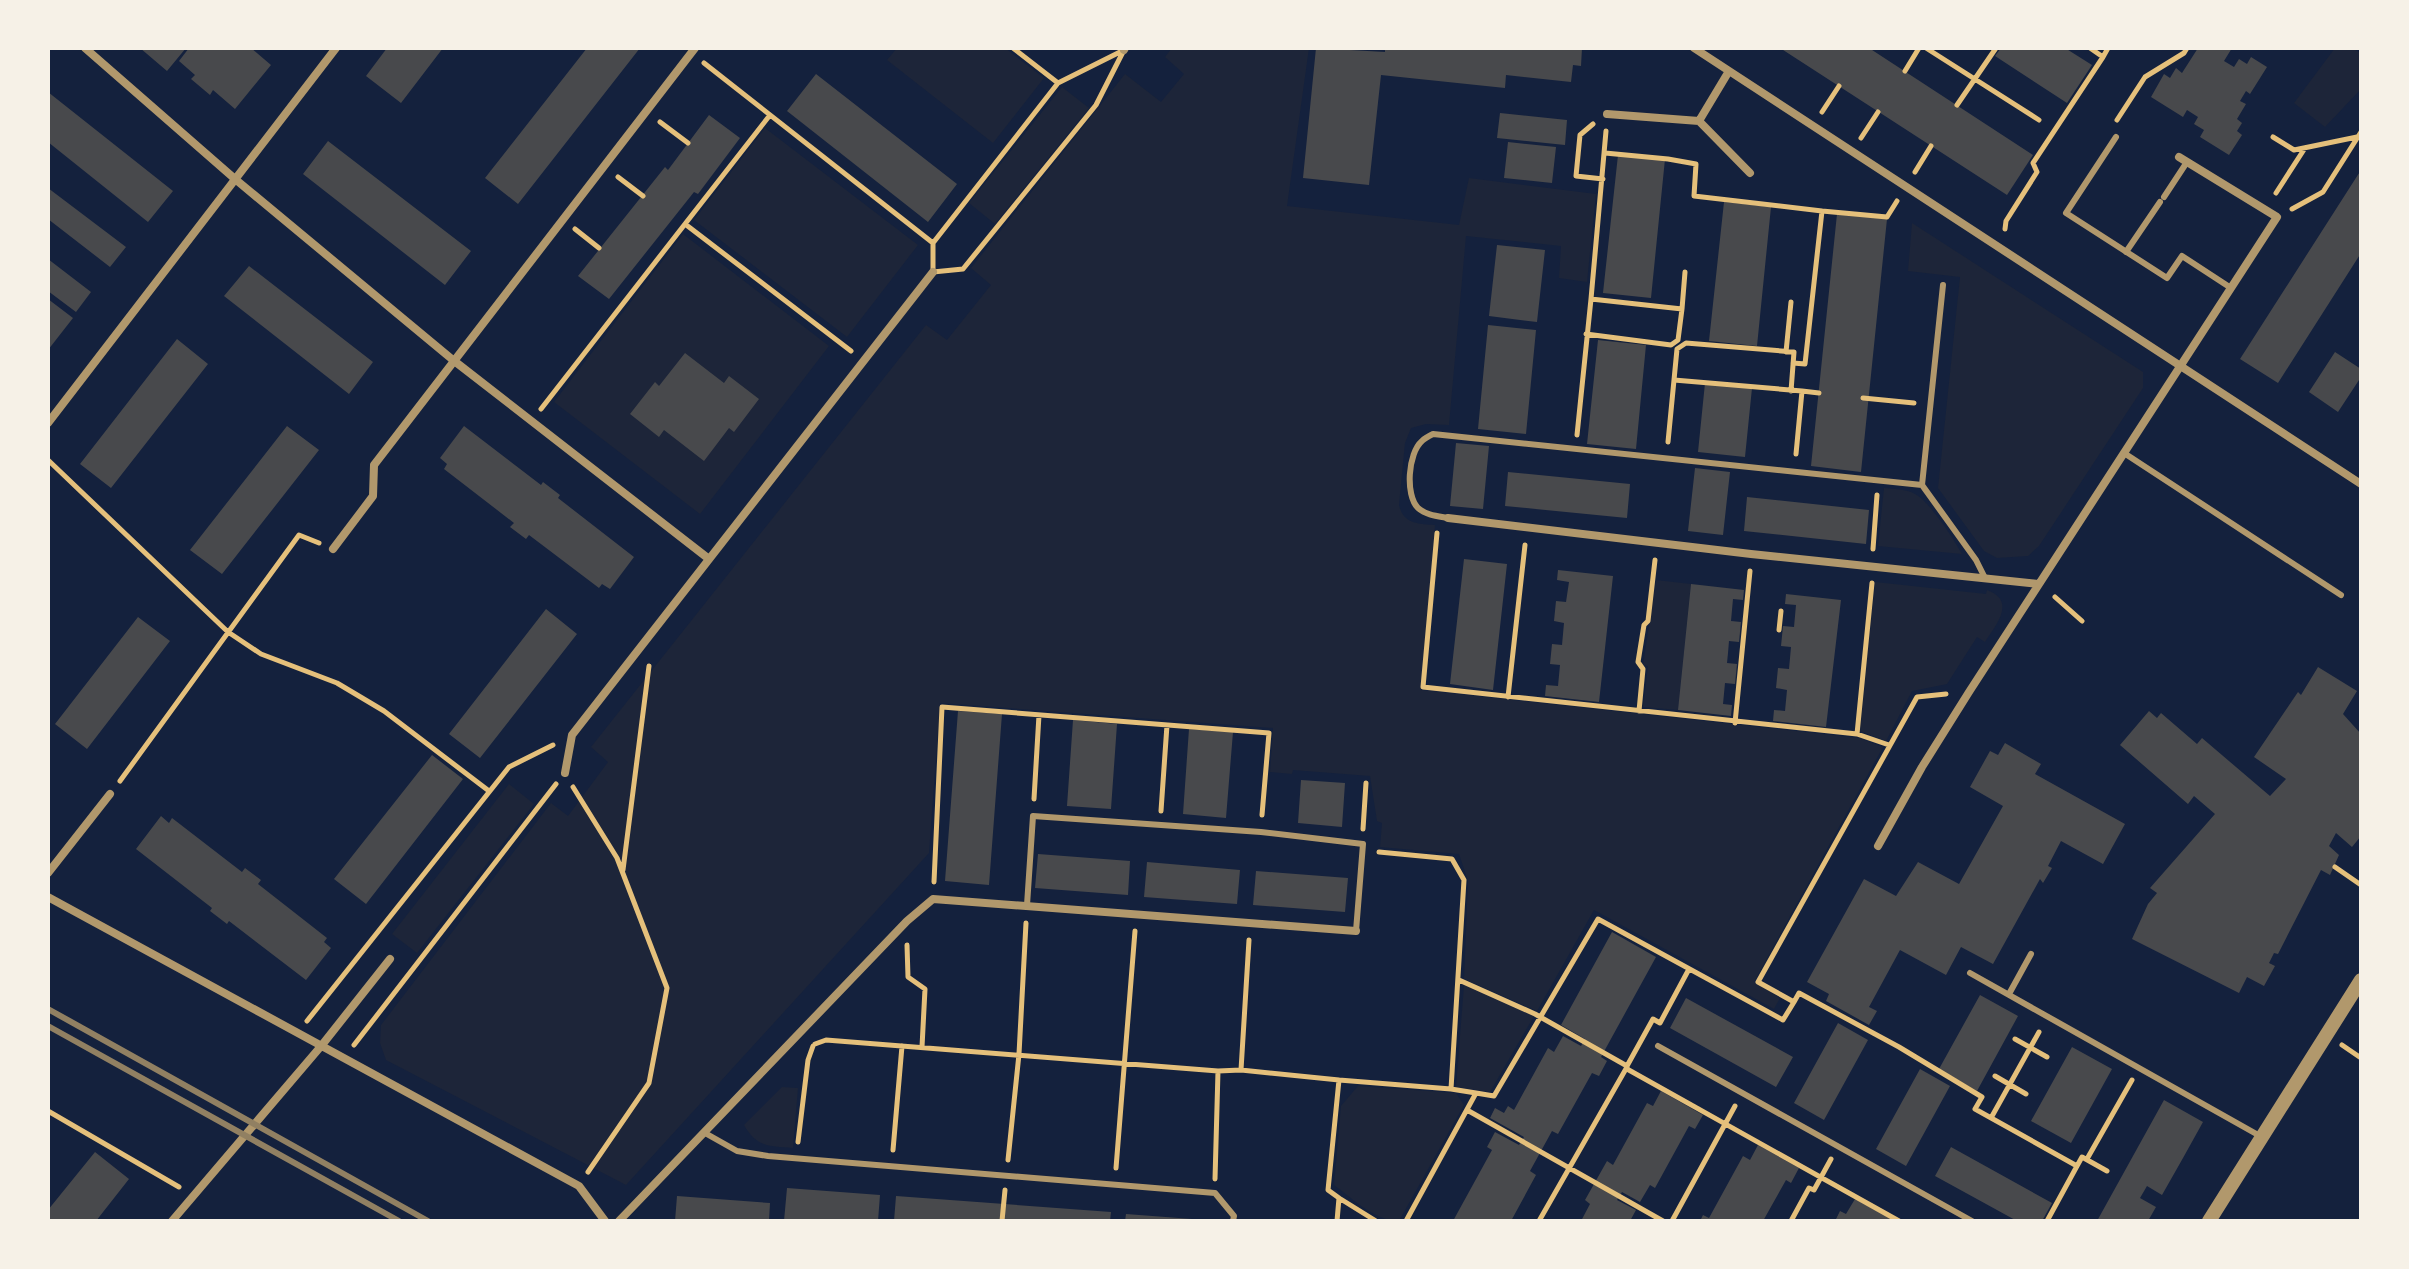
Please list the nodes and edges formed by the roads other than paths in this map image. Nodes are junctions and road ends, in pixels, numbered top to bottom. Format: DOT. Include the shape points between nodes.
graph roads {
  1 [pos="85,48"];
  2 [pos="336,48"];
  3 [pos="1694,48"];
  4 [pos="693,50"];
  5 [pos="1729,71"];
  6 [pos="1607,114"];
  7 [pos="1699,121"];
  8 [pos="2114,139"];
  9 [pos="2183,159"];
  10 [pos="1750,173"];
  11 [pos="235,179"];
  12 [pos="2126,252"];
  13 [pos="933,272"];
  14 [pos="1943,285"];
  15 [pos="2231,288"];
  16 [pos="453,360"];
  17 [pos="2181,366"];
  18 [pos="48,423"];
  19 [pos="2124,453"];
  20 [pos="2361,484"];
  21 [pos="1922,485"];
  22 [pos="1444,517"];
  23 [pos="333,549"];
  24 [pos="709,559"];
  25 [pos="1985,578"];
  26 [pos="2038,584"];
  27 [pos="2341,595"];
  28 [pos="565,773"];
  29 [pos="110,794"];
  30 [pos="1878,846"];
  31 [pos="48,873"];
  32 [pos="48,897"];
  33 [pos="1027,905"];
  34 [pos="1356,931"];
  35 [pos="2031,954"];
  36 [pos="390,959"];
  37 [pos="1970,973"];
  38 [pos="2361,980"];
  39 [pos="2009,994"];
  40 [pos="322,1045"];
  41 [pos="1658,1046"];
  42 [pos="705,1133"];
  43 [pos="2263,1138"];
  44 [pos="172,1221"];
  45 [pos="605,1221"];
  46 [pos="619,1221"];
  47 [pos="1233,1221"];
  48 [pos="1972,1221"];
  49 [pos="2209,1221"];
  1 -- 11 [label="street"];
  2 -- 11 [label="street"];
  3 -- 5 [label="street"];
  4 -- 16 [label="street"];
  5 -- 7 [label="street"];
  5 -- 17 [label="street"];
  6 -- 7 [label="street"];
  7 -- 10 [label="street"];
  8 -- 12 [label="lane" via="2066,213"];
  9 -- 12 [label="lane"];
  9 -- 15 [label="street" via="2277,217"];
  11 -- 16 [label="street"];
  11 -- 18 [label="street"];
  12 -- 15 [label="lane" via="2167,278 2182,256"];
  13 -- 24 [label="street"];
  14 -- 21 [label="lane"];
  15 -- 17 [label="street"];
  16 -- 23 [label="street" via="374,465 373,496"];
  16 -- 24 [label="street"];
  17 -- 19 [label="street"];
  17 -- 20 [label="street"];
  19 -- 26 [label="street"];
  19 -- 27 [label="lane"];
  21 -- 22 [label="lane" via="1433,434 1413,455 1410,493 1426,514"];
  21 -- 25 [label="lane"];
  22 -- 25 [label="street"];
  24 -- 28 [label="street" via="572,735"];
  25 -- 26 [label="street"];
  26 -- 30 [label="street"];
  29 -- 31 [label="street"];
  32 -- 40 [label="street"];
  33 -- 34 [label="street"];
  33 -- 34 [label="lane" via="1033,816 1160,824 1363,844"];
  33 -- 42 [label="street" via="933,899"];
  35 -- 39 [label="lane"];
  36 -- 40 [label="street"];
  37 -- 39 [label="lane"];
  38 -- 43 [label="street"];
  39 -- 43 [label="lane"];
  40 -- 44 [label="street"];
  40 -- 45 [label="street" via="579,1186"];
  41 -- 48 [label="lane"];
  42 -- 46 [label="street"];
  42 -- 47 [label="lane" via="737,1151 796,1159 1215,1193"];
  43 -- 49 [label="street"];
}
